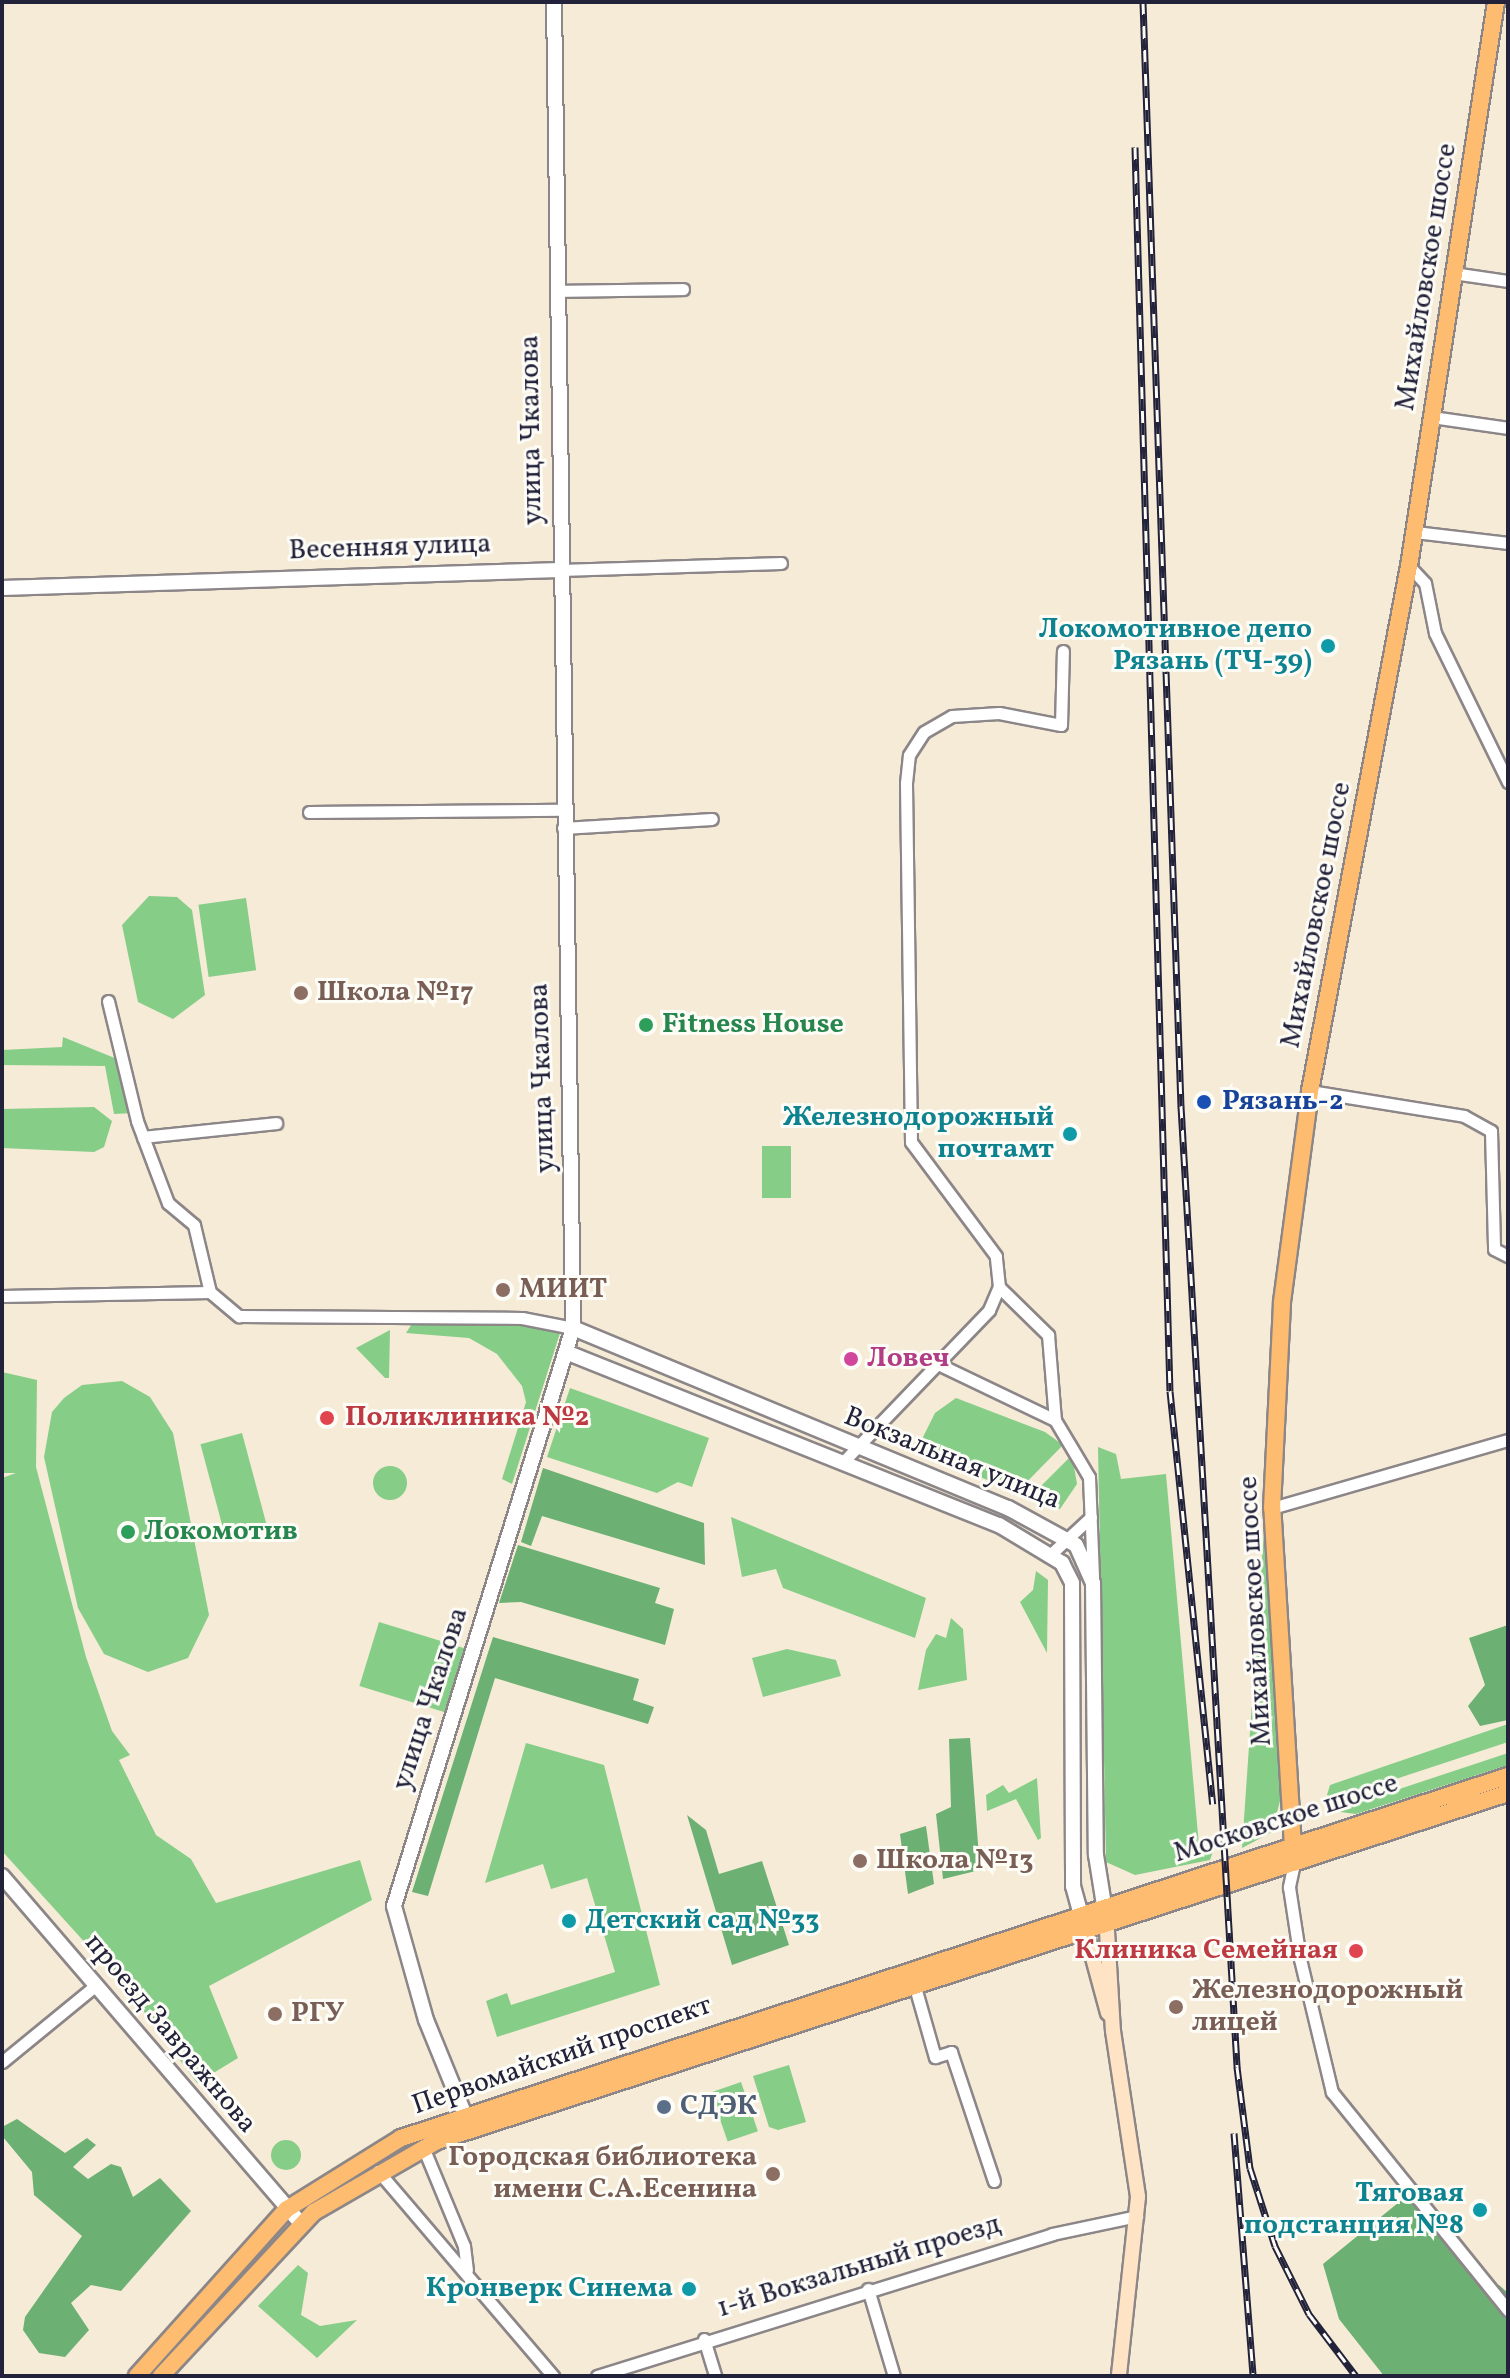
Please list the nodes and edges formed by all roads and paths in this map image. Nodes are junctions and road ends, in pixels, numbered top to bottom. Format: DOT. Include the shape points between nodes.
graph roads {
  1 [pos="554,2"];
  2 [pos="1496,2"];
  3 [pos="1453,273"];
  4 [pos="1508,281"];
  5 [pos="683,289"];
  6 [pos="557,291"];
  7 [pos="1432,417"];
  8 [pos="1508,428"];
  9 [pos="1415,532"];
  10 [pos="1508,543"];
  11 [pos="781,563"];
  12 [pos="1409,566"];
  13 [pos="560,570"];
  14 [pos="2,588"];
  15 [pos="1063,651"];
  16 [pos="1508,782"];
  17 [pos="563,810"];
  18 [pos="309,812"];
  19 [pos="712,819"];
  20 [pos="563,828"];
  21 [pos="108,1001"];
  22 [pos="1310,1091"];
  23 [pos="276,1123"];
  24 [pos="143,1137"];
  25 [pos="1508,1256"];
  26 [pos="999,1287"];
  27 [pos="210,1292"];
  28 [pos="2,1296"];
  29 [pos="573,1328"];
  30 [pos="566,1352"];
  31 [pos="936,1363"];
  32 [pos="1055,1420"];
  33 [pos="1508,1440"];
  34 [pos="852,1446"];
  35 [pos="842,1463"];
  36 [pos="1272,1508"];
  37 [pos="1091,1517"];
  38 [pos="1072,1541"];
  39 [pos="1052,1553"];
  40 [pos="1093,1583"];
  41 [pos="1508,1776"];
  42 [pos="1508,1793"];
  43 [pos="1295,1844"];
  44 [pos="1294,1863"];
  45 [pos="2,1876"];
  46 [pos="1104,1905"];
  47 [pos="1081,1913"];
  48 [pos="1108,1925"];
  49 [pos="1086,1932"];
  50 [pos="95,1986"];
  51 [pos="915,1987"];
  52 [pos="1113,2031"];
  53 [pos="2,2062"];
  54 [pos="464,2113"];
  55 [pos="423,2147"];
  56 [pos="377,2170"];
  57 [pos="994,2181"];
  58 [pos="287,2209"];
  59 [pos="1137,2216"];
  60 [pos="301,2224"];
  61 [pos="467,2270"];
  62 [pos="868,2289"];
  63 [pos="1508,2310"];
  64 [pos="704,2339"];
  65 [pos="137,2376"];
  66 [pos="161,2376"];
  67 [pos="553,2376"];
  68 [pos="597,2376"];
  69 [pos="715,2376"];
  70 [pos="894,2376"];
  71 [pos="1119,2376"];
  1 -- 6 [label="street, улица Чкалова"];
  2 -- 3 [label="main road, Михайловское шоссе"];
  3 -- 4 [label="street"];
  3 -- 7 [label="main road, Михайловское шоссе"];
  5 -- 6 [label="street"];
  6 -- 13 [label="street, улица Чкалова"];
  7 -- 8 [label="street"];
  7 -- 9 [label="main road, Михайловское шоссе"];
  9 -- 10 [label="street"];
  9 -- 12 [label="main road, Михайловское шоссе"];
  11 -- 13 [label="street, Весенняя улица"];
  12 -- 16 [label="street" via="1425,583 1435,633"];
  12 -- 22 [label="main road, Михайловское шоссе"];
  13 -- 14 [label="street, Весенняя улица"];
  13 -- 17 [label="street, улица Чкалова"];
  15 -- 26 [label="street" via="1061,725 999,713 952,716 924,732 909,755 906,783 911,1142 996,1256"];
  17 -- 18 [label="street"];
  17 -- 20 [label="street, улица Чкалова"];
  19 -- 20 [label="street"];
  20 -- 29 [label="street, улица Чкалова"];
  21 -- 24 [label="street" via="115,1053"];
  22 -- 25 [label="street" via="1464,1116 1491,1131 1494,1249"];
  22 -- 36 [label="main road, Михайловское шоссе" via="1282,1302"];
  23 -- 24 [label="street"];
  24 -- 27 [label="street" via="168,1203 194,1225"];
  26 -- 31 [label="street" via="989,1310"];
  26 -- 32 [label="street" via="1050,1339"];
  27 -- 28 [label="street"];
  27 -- 29 [label="street" via="239,1316 522,1318"];
  29 -- 30 [label="street, улица Чкалова"];
  29 -- 34 [label="street, Вокзальная улица"];
  30 -- 35 [label="street, Вокзальная улица"];
  30 -- 54 [label="street, улица Чкалова" via="395,1900 426,2020"];
  31 -- 32 [label="street"];
  31 -- 34 [label="street"];
  32 -- 37 [label="street" via="1086,1467"];
  33 -- 36 [label="street"];
  34 -- 35 [label="street"];
  34 -- 38 [label="street, Вокзальная улица" via="1008,1508"];
  35 -- 39 [label="street, Вокзальная улица"];
  36 -- 43 [label="main road, Михайловское шоссе"];
  37 -- 38 [label="street"];
  37 -- 40 [label="street"];
  38 -- 39 [label="street"];
  38 -- 40 [label="street, Вокзальная улица"];
  39 -- 47 [label="street, Вокзальная улица" via="1072,1583 1073,1886"];
  40 -- 46 [label="street, Вокзальная улица" via="1096,1855"];
  41 -- 43 [label="main road, Московское шоссе"];
  42 -- 44 [label="main road, Московское шоссе"];
  43 -- 44 [label="main road, Михайловское шоссе"];
  43 -- 46 [label="main road, Московское шоссе"];
  44 -- 48 [label="main road, Московское шоссе"];
  44 -- 63 [label="street" via="1289,1891 1328,2085"];
  45 -- 50 [label="street, проезд Завражнова"];
  46 -- 47 [label="main road, Московское шоссе"];
  46 -- 48 [label="main road, Вокзальная улица"];
  47 -- 49 [label="street, Вокзальная улица"];
  47 -- 54 [label="main road, Первомайский проспект"];
  48 -- 49 [label="main road, Первомайский проспект"];
  48 -- 52 [label="main road, Вокзальная улица"];
  49 -- 51 [label="main road, Первомайский проспект"];
  49 -- 52 [label="main road, Вокзальная улица"];
  50 -- 53 [label="street"];
  50 -- 58 [label="street, проезд Завражнова"];
  51 -- 55 [label="main road, Первомайский проспект"];
  51 -- 57 [label="street" via="935,2057 951,2052"];
  52 -- 59 [label="main road, Вокзальная улица"];
  54 -- 58 [label="main road, Первомайский проспект" via="360,2159"];
  55 -- 56 [label="main road, Первомайский проспект"];
  55 -- 61 [label="street" via="464,2246"];
  56 -- 60 [label="main road, Первомайский проспект"];
  56 -- 61 [label="street"];
  58 -- 60 [label="street, проезд Завражнова"];
  58 -- 65 [label="main road, Первомайский проспект"];
  59 -- 62 [label="street, 1-й Вокзальный проезд"];
  59 -- 71 [label="main road, Вокзальная улица"];
  60 -- 66 [label="main road, Первомайский проспект"];
  61 -- 67 [label="street"];
  62 -- 64 [label="street, 1-й Вокзальный проезд"];
  62 -- 70 [label="street"];
  64 -- 68 [label="street, 1-й Вокзальный проезд"];
  64 -- 69 [label="street"];
}
